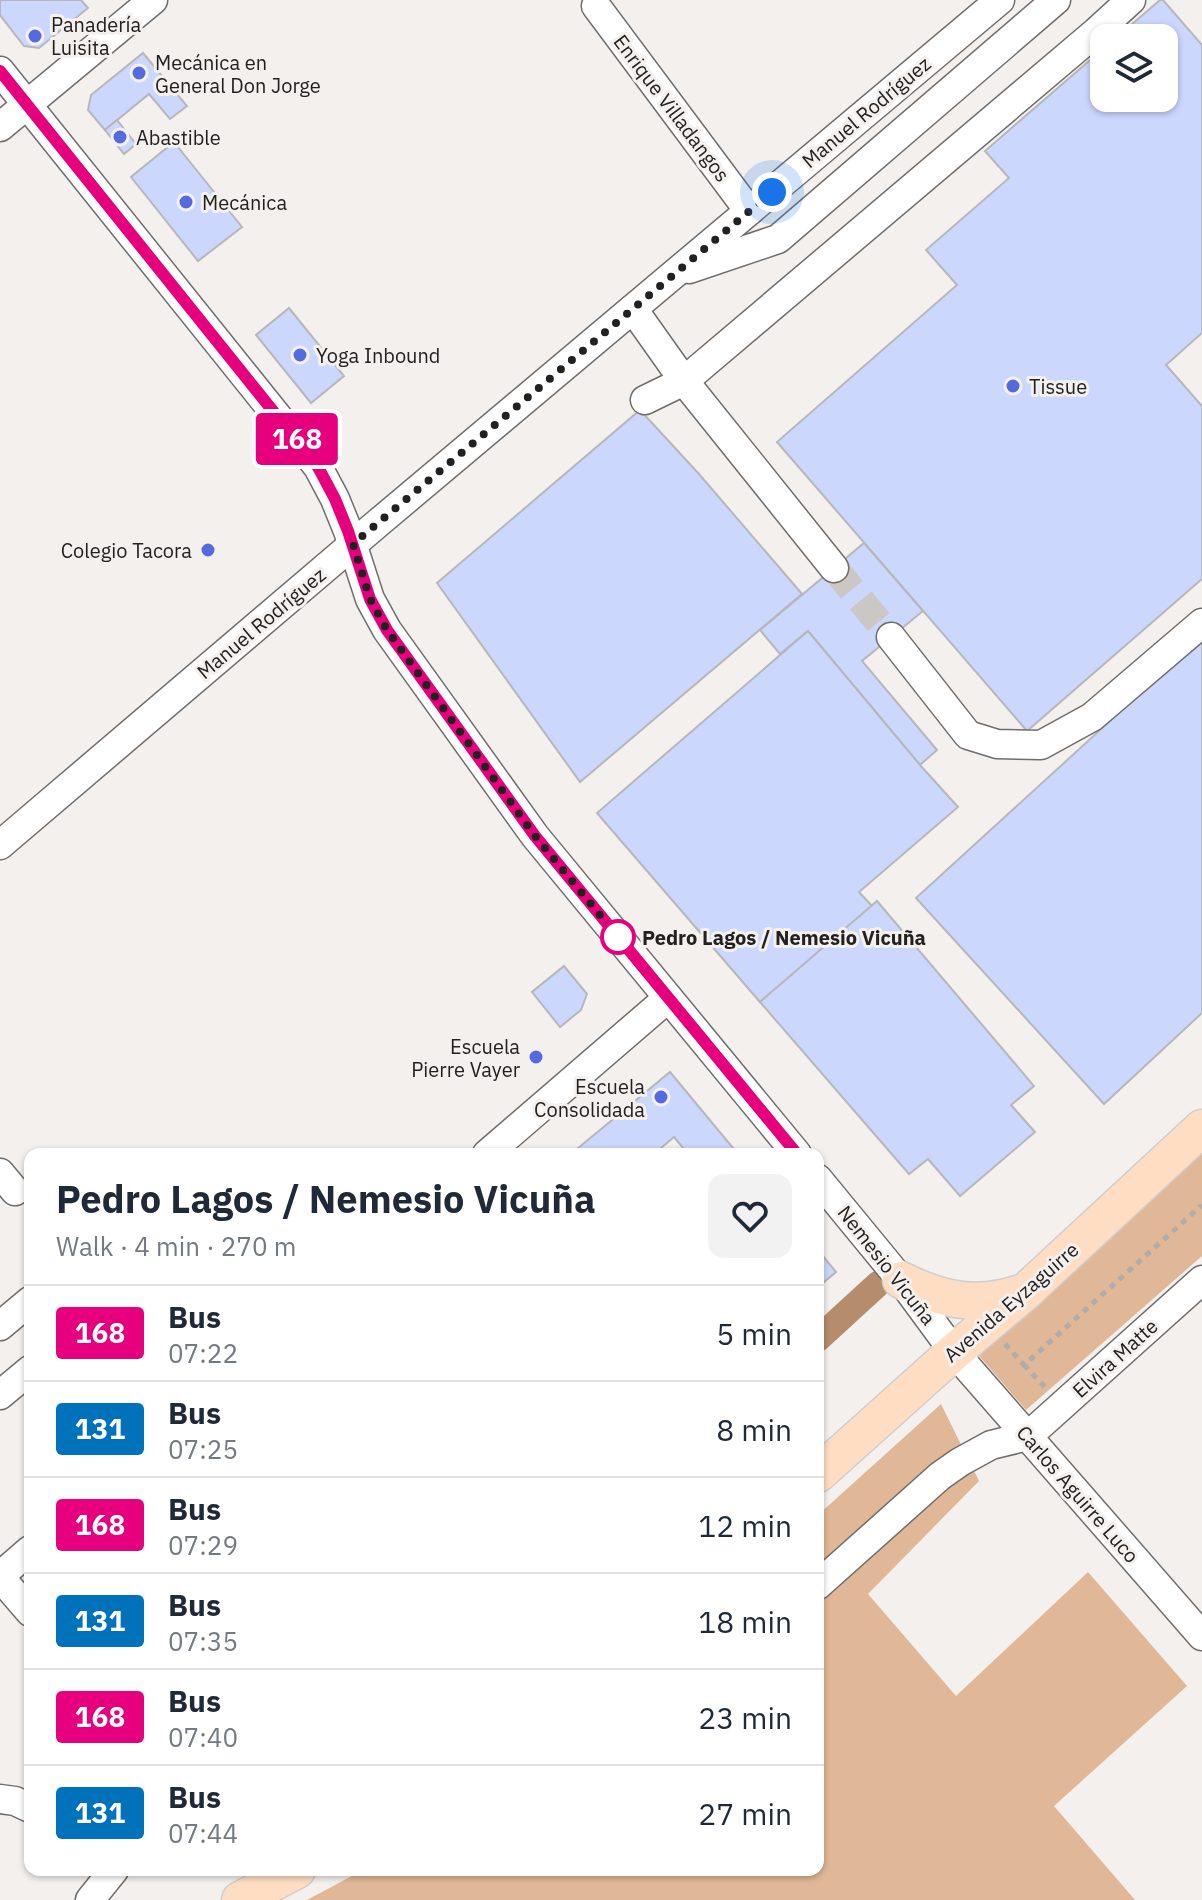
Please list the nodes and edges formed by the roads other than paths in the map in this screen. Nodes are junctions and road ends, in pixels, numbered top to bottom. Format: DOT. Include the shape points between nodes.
graph roads {
  1 [pos="153,0"];
  2 [pos="1000,0"];
  3 [pos="1056,0"];
  4 [pos="1131,0"];
  5 [pos="596,6"];
  6 [pos="0,71"];
  7 [pos="27,105"];
  8 [pos="0,127"];
  9 [pos="749,211"];
  10 [pos="673,275"];
  11 [pos="633,309"];
  12 [pos="684,381"];
  13 [pos="645,400"];
  14 [pos="353,544"];
  15 [pos="834,568"];
  16 [pos="1202,623"];
  17 [pos="891,637"];
  18 [pos="0,845"];
  19 [pos="668,998"];
  20 [pos="1202,1128"];
  21 [pos="494,1148"];
  22 [pos="792,1148"];
  23 [pos="824,1186"];
  24 [pos="901,1280"];
  25 [pos="1202,1280"];
  26 [pos="1025,1292"];
  27 [pos="24,1306"];
  28 [pos="0,1326"];
  29 [pos="954,1352"];
  30 [pos="24,1375"];
  31 [pos="0,1395"];
  32 [pos="1028,1436"];
  33 [pos="824,1469"];
  34 [pos="24,1555"];
  35 [pos="0,1577"];
  36 [pos="824,1580"];
  37 [pos="24,1605"];
  38 [pos="1202,1636"];
  39 [pos="0,1799"];
  40 [pos="24,1805"];
  41 [pos="109,1876"];
  42 [pos="280,1876"];
  43 [pos="251,1886"];
  44 [pos="90,1900"];
  1 -- 7 [label="street"];
  2 -- 9 [label="street, Manuel Rodríguez"];
  3 -- 10 [label="street" via="778,239"];
  4 -- 12 [label="street"];
  5 -- 9 [label="street, Enrique Villadangos"];
  6 -- 7 [label="street"];
  7 -- 8 [label="street"];
  7 -- 14 [label="street" via="308,453 332,491"];
  9 -- 10 [label="street, Manuel Rodríguez"];
  10 -- 11 [label="street, Manuel Rodríguez"];
  11 -- 12 [label="street"];
  11 -- 14 [label="street, Manuel Rodríguez"];
  12 -- 13 [label="street"];
  12 -- 15 [label="street"];
  14 -- 18 [label="street, Manuel Rodríguez"];
  14 -- 19 [label="street" via="370,599 387,630 535,836"];
  16 -- 17 [label="street" via="1092,717 1041,745 997,744 968,735"];
  19 -- 21 [label="street"];
  19 -- 22 [label="street"];
  20 -- 26 [label="main road, Avenida Eyzaguirre"];
  23 -- 24 [label="street, Nemesio Vicuña"];
  24 -- 26 [label="main road" via="933,1294 970,1301"];
  24 -- 29 [label="street, Nemesio Vicuña"];
  25 -- 32 [label="street, Elvira Matte"];
  26 -- 29 [label="main road, Avenida Eyzaguirre"];
  27 -- 28 [label="street"];
  29 -- 32 [label="street, Carlos Aguirre Luco"];
  29 -- 33 [label="main road, Avenida Eyzaguirre"];
  30 -- 31 [label="street"];
  32 -- 36 [label="street" via="991,1445 940,1476"];
  32 -- 38 [label="street, Carlos Aguirre Luco"];
  34 -- 35 [label="street"];
  35 -- 37 [label="street"];
  39 -- 40 [label="street"];
  41 -- 44 [label="street"];
  42 -- 43 [label="main road"];
}
